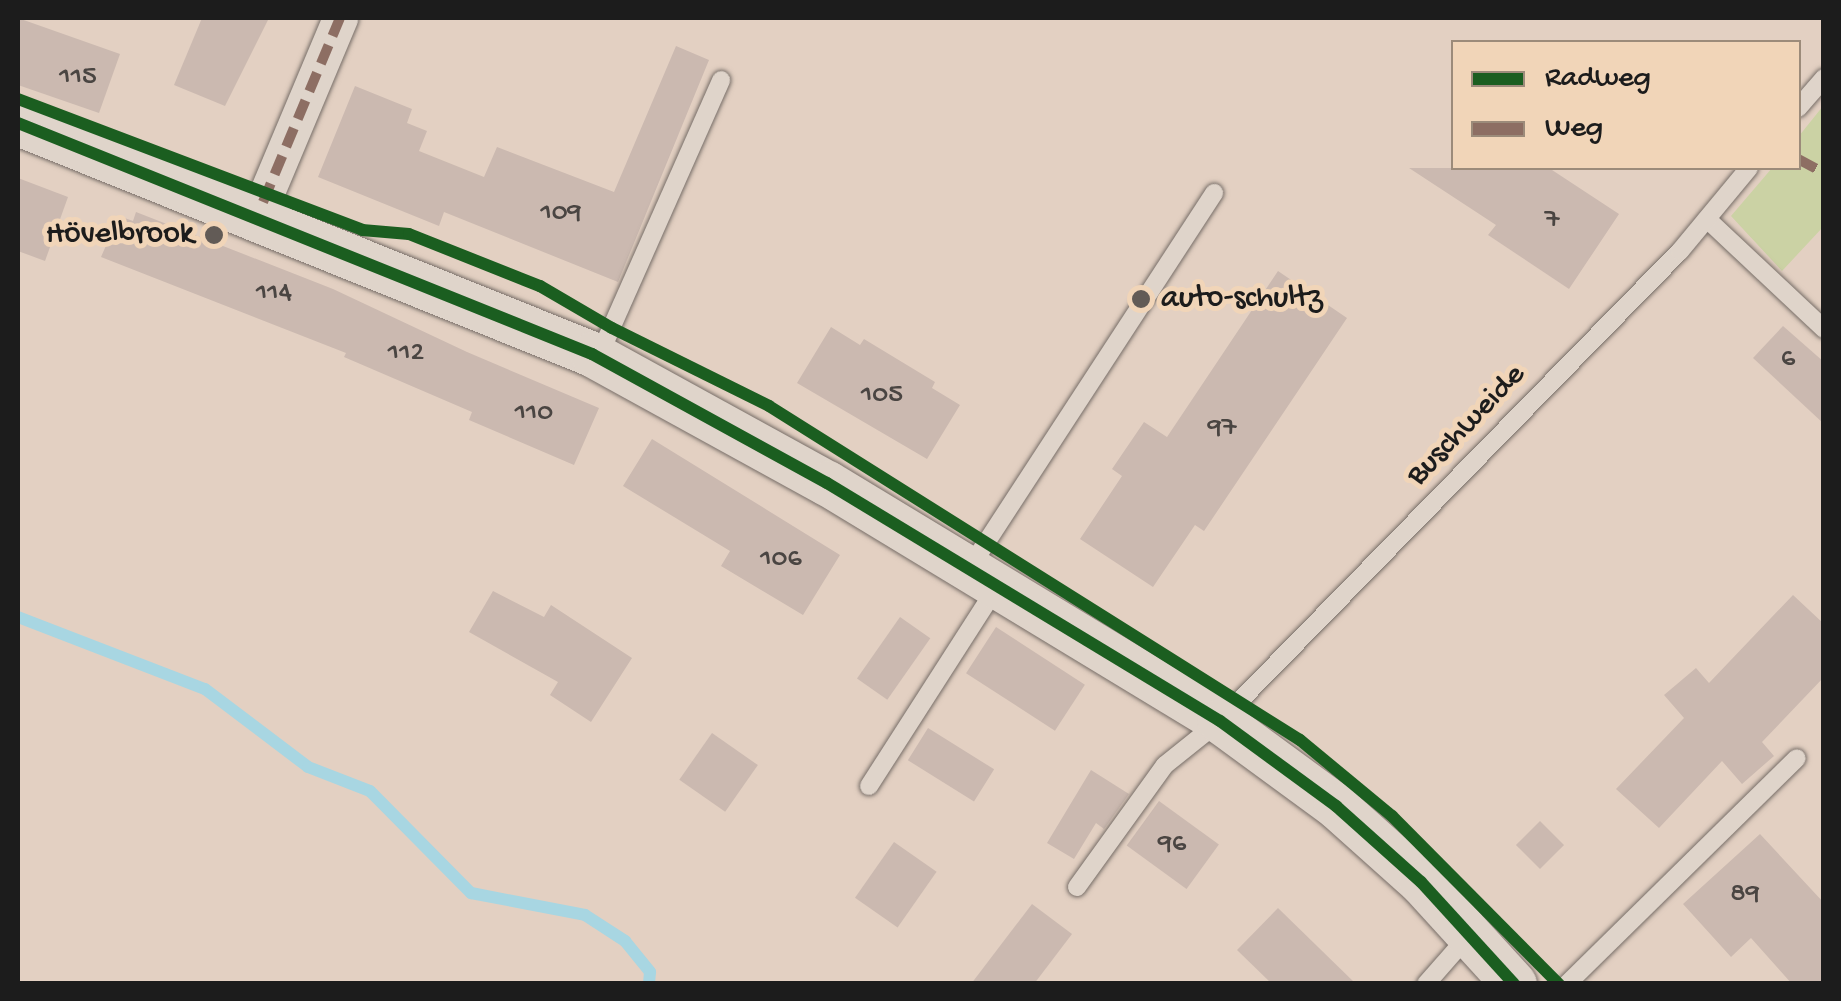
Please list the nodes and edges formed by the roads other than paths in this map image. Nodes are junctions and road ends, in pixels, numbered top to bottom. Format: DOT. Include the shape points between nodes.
graph roads {
  1 [pos="340,18"];
  2 [pos="1824,78"];
  3 [pos="721,80"];
  4 [pos="1801,105"];
  5 [pos="18,123"];
  6 [pos="1747,170"];
  7 [pos="1214,193"];
  8 [pos="256,218"];
  9 [pos="1708,219"];
  10 [pos="1824,329"];
  11 [pos="598,358"];
  12 [pos="983,578"];
  13 [pos="1220,721"];
  14 [pos="1796,758"];
  15 [pos="869,786"];
  16 [pos="1078,887"];
  17 [pos="1469,935"];
  18 [pos="1426,984"];
  19 [pos="1514,984"];
  20 [pos="1567,984"];
  1 -- 8 [label="street"];
  2 -- 4 [label="lane"];
  3 -- 11 [label="lane"];
  5 -- 8 [label="street"];
  6 -- 9 [label="lane, Buschweide"];
  7 -- 12 [label="lane"];
  8 -- 11 [label="street"];
  9 -- 10 [label="lane"];
  9 -- 13 [label="lane, Buschweide"];
  11 -- 12 [label="street" via="743,435"];
  12 -- 13 [label="street"];
  12 -- 15 [label="lane"];
  13 -- 16 [label="lane, Buschweide" via="1165,766"];
  13 -- 17 [label="street" via="1336,806"];
  14 -- 20 [label="lane"];
  17 -- 18 [label="lane"];
  17 -- 19 [label="street"];
}
